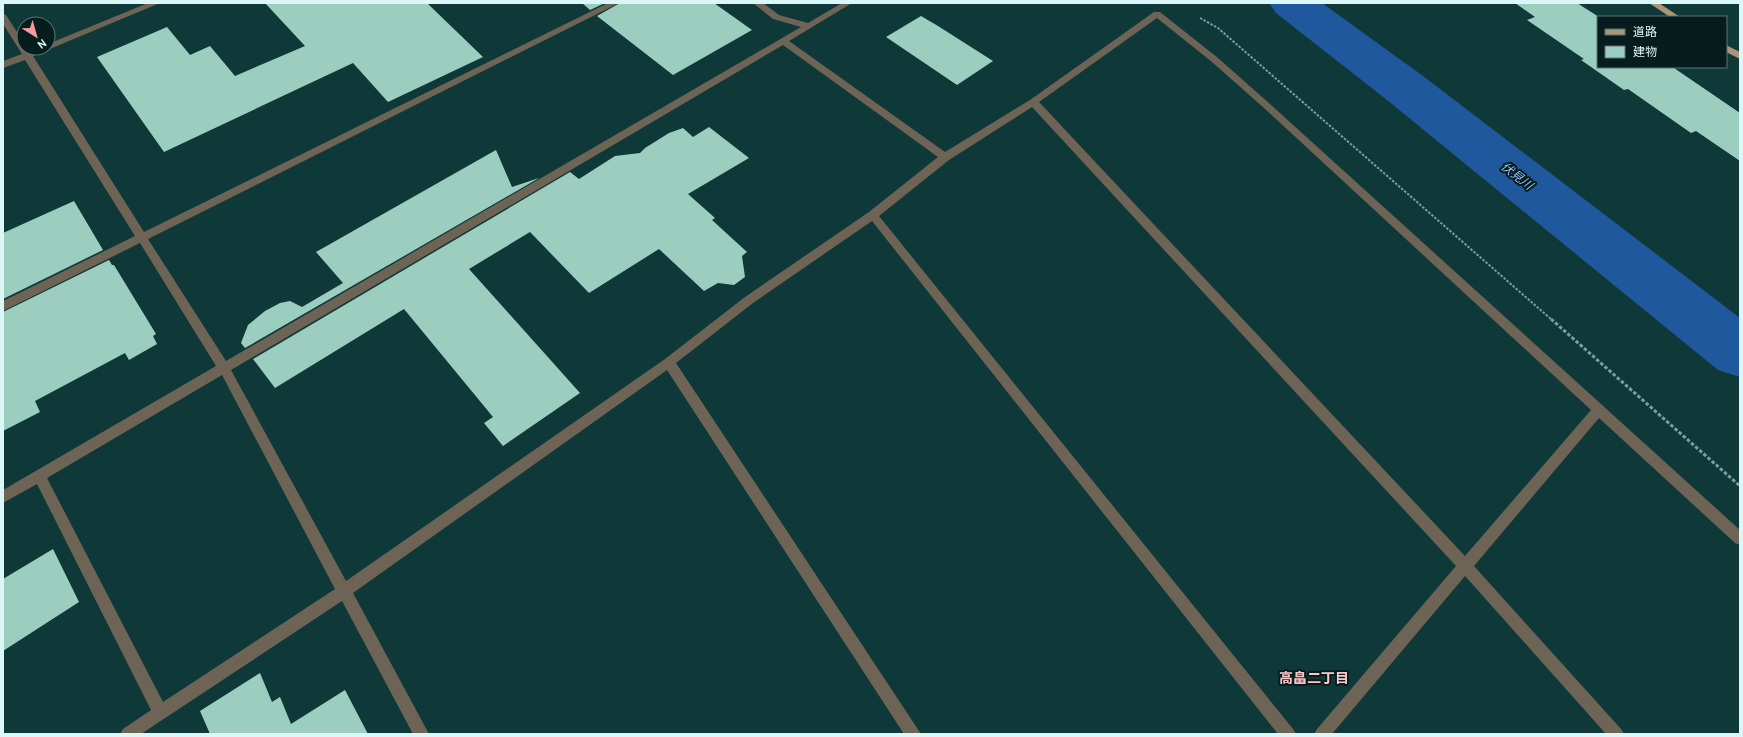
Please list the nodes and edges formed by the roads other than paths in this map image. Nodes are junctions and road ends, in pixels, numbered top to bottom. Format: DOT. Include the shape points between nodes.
graph roads {
  1 [pos="156,3"];
  2 [pos="615,3"];
  3 [pos="757,3"];
  4 [pos="848,3"];
  5 [pos="1653,3"];
  6 [pos="1674,16"];
  7 [pos="3,17"];
  8 [pos="809,26"];
  9 [pos="16,38"];
  10 [pos="783,41"];
  11 [pos="56,44"];
  12 [pos="1727,49"];
  13 [pos="24,56"];
  14 [pos="27,56"];
  15 [pos="1740,56"];
  16 [pos="3,65"];
  17 [pos="1033,102"];
  18 [pos="945,157"];
  19 [pos="873,215"];
  20 [pos="142,237"];
  21 [pos="3,306"];
  22 [pos="670,362"];
  23 [pos="224,368"];
  24 [pos="1598,410"];
  25 [pos="39,476"];
  26 [pos="3,497"];
  27 [pos="1740,539"];
  28 [pos="1465,566"];
  29 [pos="344,590"];
  30 [pos="160,713"];
  31 [pos="128,734"];
  32 [pos="421,734"];
  33 [pos="913,734"];
  34 [pos="1288,734"];
  35 [pos="1322,734"];
  36 [pos="1616,734"];
  1 -- 11 [label="street"];
  2 -- 20 [label="street"];
  3 -- 8 [label="street" via="776,17"];
  4 -- 8 [label="street"];
  5 -- 6 [label="main road"];
  7 -- 9 [label="street"];
  8 -- 10 [label="street"];
  10 -- 18 [label="street"];
  10 -- 23 [label="street"];
  12 -- 15 [label="main road"];
  13 -- 16 [label="street"];
  14 -- 20 [label="street"];
  17 -- 18 [label="street"];
  17 -- 24 [label="street" via="1157,14 1216,60 1262,101"];
  17 -- 28 [label="street"];
  18 -- 19 [label="street"];
  19 -- 22 [label="street" via="750,300"];
  19 -- 34 [label="street"];
  20 -- 21 [label="street"];
  20 -- 23 [label="street"];
  22 -- 29 [label="street"];
  22 -- 33 [label="street"];
  23 -- 25 [label="street"];
  23 -- 29 [label="street"];
  24 -- 27 [label="street"];
  24 -- 28 [label="street"];
  25 -- 26 [label="street"];
  25 -- 30 [label="street"];
  28 -- 35 [label="street"];
  28 -- 36 [label="street"];
  29 -- 30 [label="street"];
  29 -- 32 [label="street"];
  30 -- 31 [label="street"];
}
